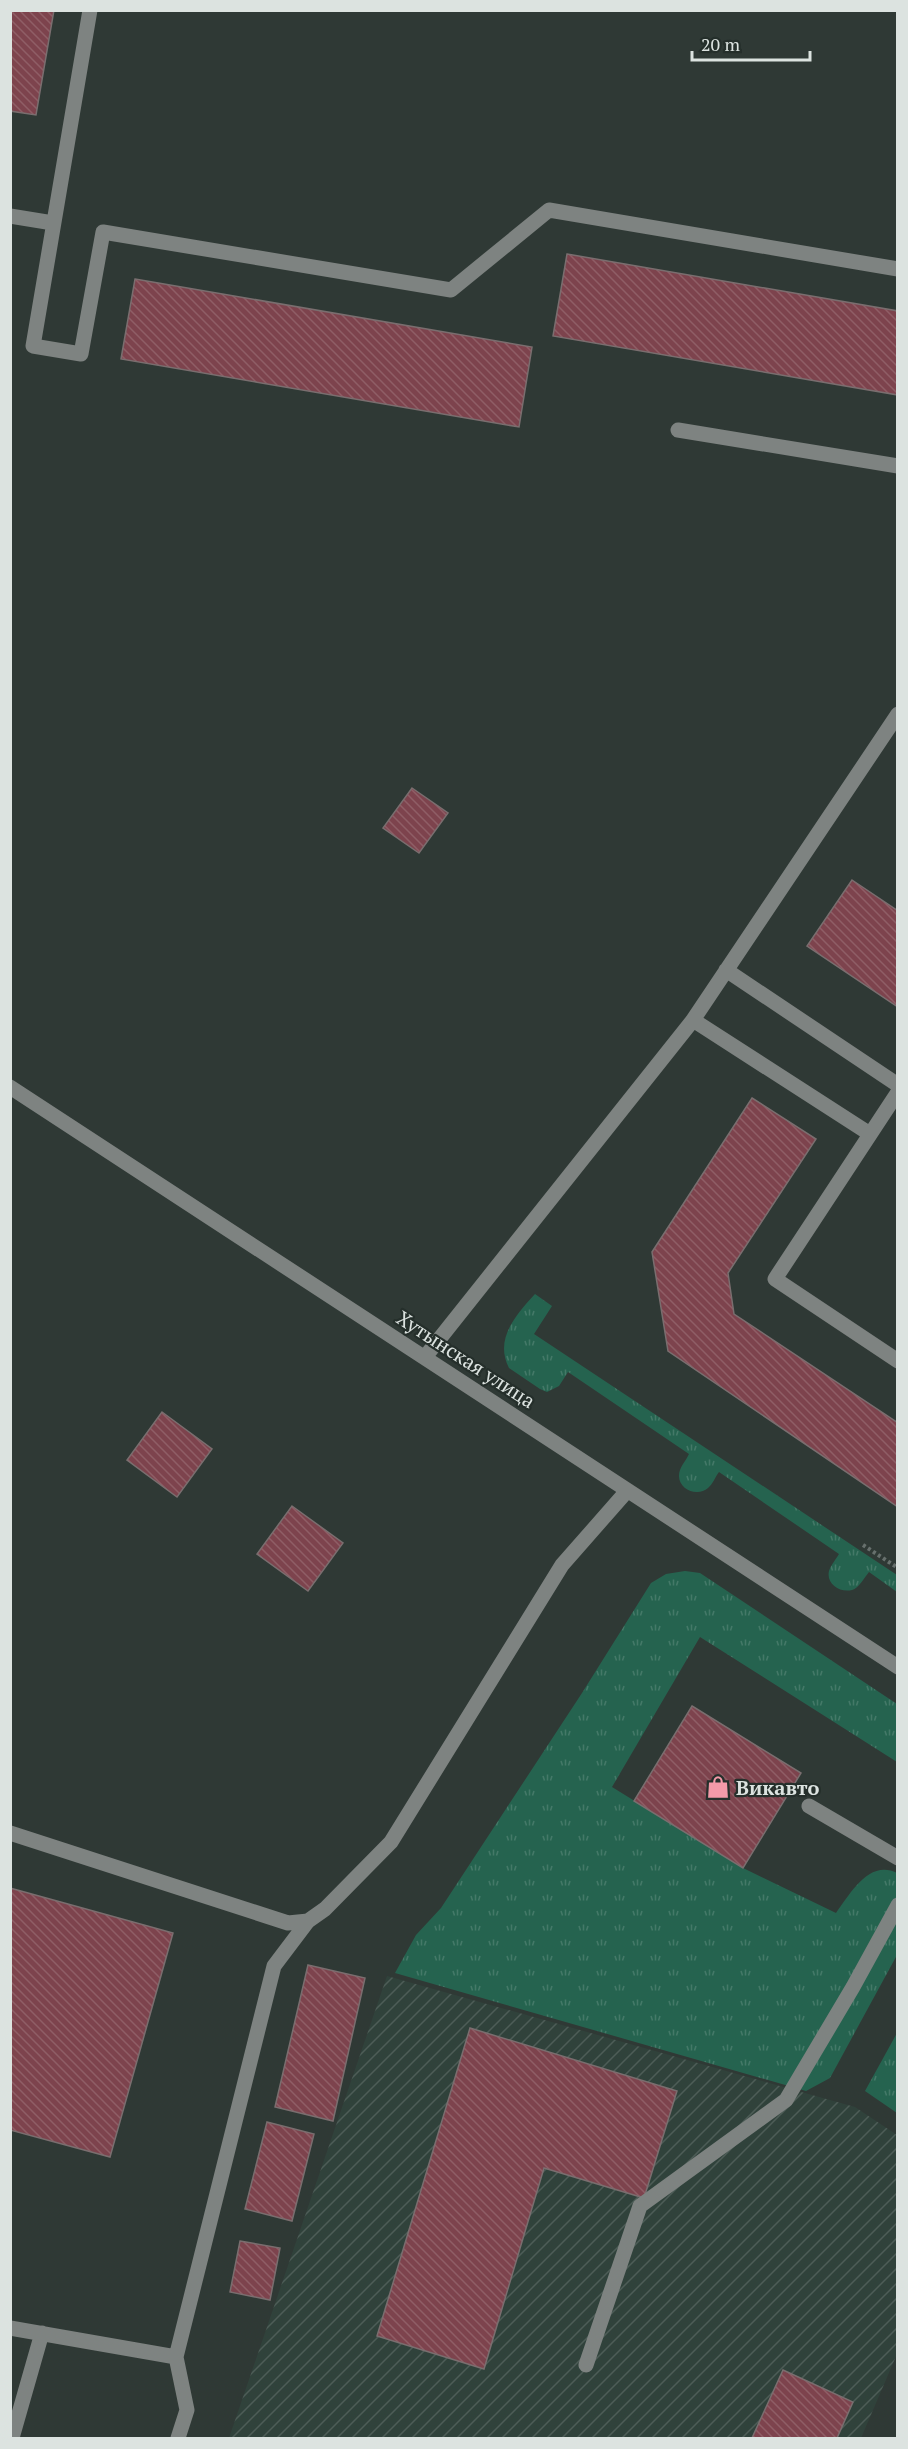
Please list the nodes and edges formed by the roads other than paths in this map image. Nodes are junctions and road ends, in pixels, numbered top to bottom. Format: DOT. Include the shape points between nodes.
graph roads {
  1 [pos="90,10"];
  2 [pos="10,216"];
  3 [pos="53,223"];
  4 [pos="897,269"];
  5 [pos="678,430"];
  6 [pos="897,466"];
  7 [pos="897,714"];
  8 [pos="726,970"];
  9 [pos="693,1020"];
  10 [pos="897,1085"];
  11 [pos="10,1087"];
  12 [pos="897,1092"];
  13 [pos="870,1134"];
  14 [pos="425,1357"];
  15 [pos="897,1361"];
  16 [pos="627,1491"];
  17 [pos="897,1667"];
  18 [pos="809,1806"];
  19 [pos="10,1833"];
  20 [pos="897,1858"];
  21 [pos="897,1905"];
  22 [pos="308,1921"];
  23 [pos="10,2328"];
  24 [pos="42,2333"];
  25 [pos="176,2357"];
  26 [pos="586,2364"];
  27 [pos="12,2439"];
  28 [pos="178,2439"];
  1 -- 3 [label="street"];
  2 -- 3 [label="street"];
  3 -- 4 [label="street" via="33,346 81,354 103,232 451,290 549,210"];
  5 -- 6 [label="street"];
  7 -- 8 [label="street"];
  8 -- 9 [label="street"];
  8 -- 10 [label="street"];
  9 -- 13 [label="street"];
  9 -- 14 [label="street"];
  11 -- 14 [label="street, Хутынская улица"];
  12 -- 13 [label="street"];
  13 -- 15 [label="street" via="775,1279"];
  14 -- 16 [label="street, Хутынская улица"];
  16 -- 17 [label="street, Хутынская улица"];
  16 -- 22 [label="street" via="562,1565 391,1842 325,1909"];
  18 -- 20 [label="street"];
  19 -- 22 [label="street" via="288,1923"];
  21 -- 26 [label="street" via="786,2100 640,2206"];
  22 -- 25 [label="street" via="273,1966"];
  23 -- 24 [label="street"];
  24 -- 25 [label="street"];
  24 -- 27 [label="street"];
  25 -- 28 [label="street" via="187,2409"];
}
